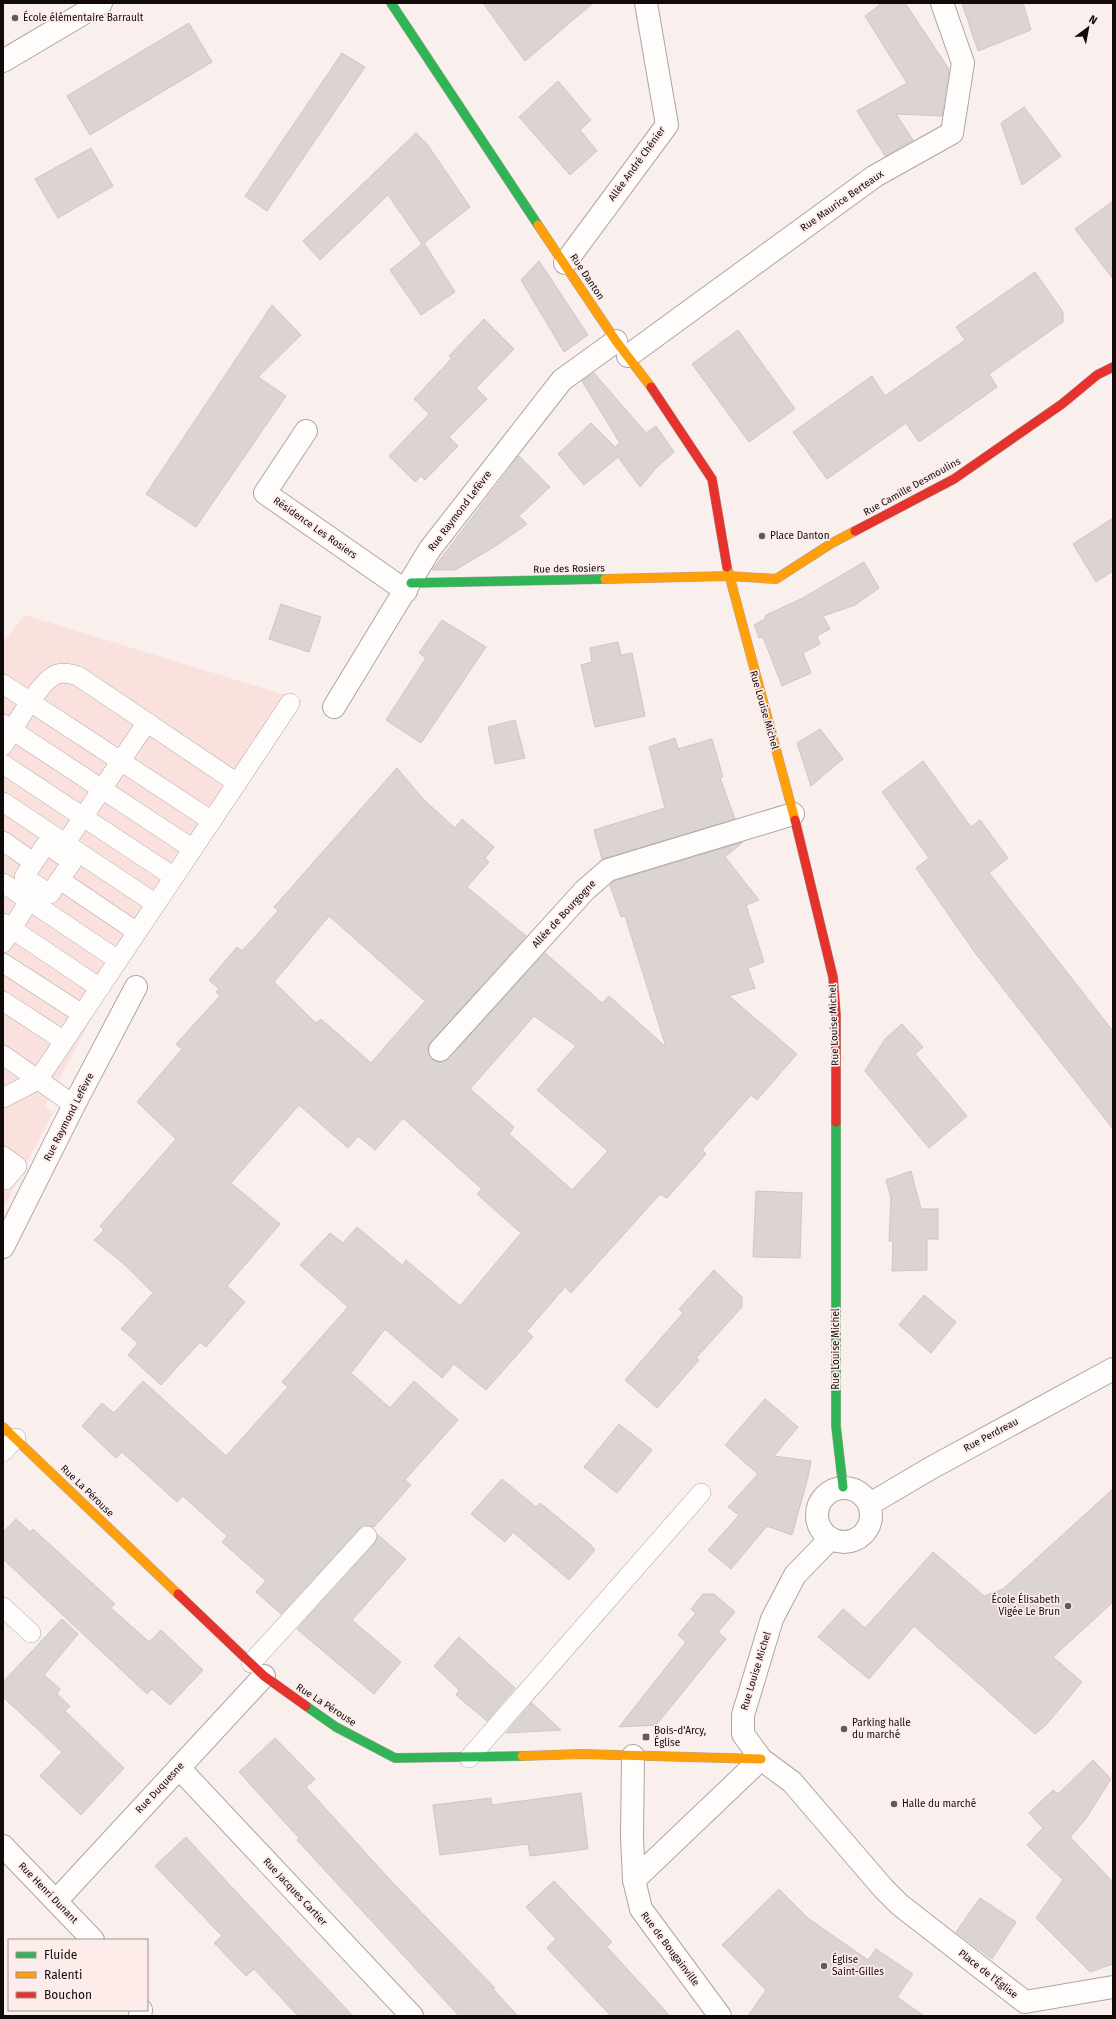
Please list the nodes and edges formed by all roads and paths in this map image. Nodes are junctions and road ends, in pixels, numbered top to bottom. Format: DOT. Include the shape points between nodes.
graph roads {
  1 [pos="101,3"];
  2 [pos="391,3"];
  3 [pos="646,3"];
  4 [pos="942,3"];
  5 [pos="3,61"];
  6 [pos="564,264"];
  7 [pos="622,349"];
  8 [pos="1113,366"];
  9 [pos="306,432"];
  10 [pos="728,576"];
  11 [pos="408,587"];
  12 [pos="3,684"];
  13 [pos="31,703"];
  14 [pos="290,703"];
  15 [pos="334,707"];
  16 [pos="147,722"];
  17 [pos="6,733"];
  18 [pos="121,761"];
  19 [pos="3,764"];
  20 [pos="237,783"];
  21 [pos="102,789"];
  22 [pos="3,802"];
  23 [pos="793,814"];
  24 [pos="84,817"];
  25 [pos="212,821"];
  26 [pos="3,841"];
  27 [pos="62,849"];
  28 [pos="193,849"];
  29 [pos="34,862"];
  30 [pos="174,876"];
  31 [pos="60,880"];
  32 [pos="3,883"];
  33 [pos="34,893"];
  34 [pos="156,904"];
  35 [pos="6,931"];
  36 [pos="137,932"];
  37 [pos="118,960"];
  38 [pos="3,963"];
  39 [pos="136,987"];
  40 [pos="100,988"];
  41 [pos="3,1001"];
  42 [pos="82,1014"];
  43 [pos="64,1041"];
  44 [pos="440,1050"];
  45 [pos="3,1056"];
  46 [pos="38,1080"];
  47 [pos="3,1098"];
  48 [pos="74,1105"];
  49 [pos="3,1156"];
  50 [pos="4,1181"];
  51 [pos="3,1247"];
  52 [pos="1113,1369"];
  53 [pos="7,1439"];
  54 [pos="843,1487"];
  55 [pos="701,1493"];
  56 [pos="870,1504"];
  57 [pos="367,1536"];
  58 [pos="830,1539"];
  59 [pos="3,1607"];
  60 [pos="31,1633"];
  61 [pos="257,1669"];
  62 [pos="634,1756"];
  63 [pos="469,1758"];
  64 [pos="761,1759"];
  65 [pos="179,1768"];
  66 [pos="3,1846"];
  67 [pos="634,1880"];
  68 [pos="883,1888"];
  69 [pos="56,1901"];
  70 [pos="92,1939"];
  71 [pos="1113,1988"];
  72 [pos="1021,2009"];
  73 [pos="412,2016"];
  74 [pos="720,2016"];
  1 -- 5 [label="street"];
  2 -- 6 [label="street, Rue Danton"];
  3 -- 6 [label="street, Allée André Chénier" via="667,125"];
  4 -- 7 [label="street, Rue Maurice Berteaux" via="963,63 952,133 875,176"];
  6 -- 7 [label="street, Rue Danton"];
  7 -- 10 [label="street, Rue Danton" via="712,479"];
  7 -- 11 [label="street, Rue Raymond Lefèvre" via="562,380 430,549"];
  8 -- 10 [label="street, Rue Camille Desmoulins" via="954,479 832,543 776,579"];
  9 -- 11 [label="street, Résidence Les Rosiers" via="265,493"];
  10 -- 11 [label="street, Rue des Rosiers"];
  10 -- 23 [label="street, Rue Louise Michel"];
  11 -- 15 [label="street, Rue Raymond Lefèvre"];
  12 -- 13 [label="lane"];
  13 -- 16 [label="lane" via="43,684 66,672 78,676"];
  13 -- 17 [label="lane"];
  13 -- 18 [label="lane"];
  14 -- 20 [label="lane"];
  16 -- 18 [label="lane"];
  16 -- 20 [label="lane"];
  17 -- 21 [label="lane"];
  18 -- 21 [label="lane"];
  18 -- 25 [label="lane"];
  19 -- 24 [label="lane"];
  20 -- 25 [label="lane"];
  21 -- 24 [label="lane"];
  21 -- 28 [label="lane"];
  22 -- 27 [label="lane"];
  23 -- 44 [label="street, Allée de Bourgogne" via="608,870 585,890"];
  23 -- 54 [label="street, Rue Louise Michel" via="833,977 836,1015 836,1426"];
  24 -- 27 [label="lane"];
  24 -- 30 [label="lane"];
  25 -- 28 [label="lane"];
  26 -- 29 [label="lane"];
  27 -- 29 [label="lane" via="46,844"];
  27 -- 31 [label="lane" via="72,862"];
  27 -- 34 [label="lane"];
  28 -- 30 [label="lane"];
  29 -- 33 [label="lane" via="24,877"];
  30 -- 34 [label="lane"];
  31 -- 33 [label="lane" via="50,894"];
  31 -- 36 [label="lane"];
  32 -- 33 [label="lane"];
  33 -- 35 [label="lane"];
  33 -- 37 [label="lane"];
  34 -- 36 [label="lane"];
  35 -- 40 [label="lane"];
  36 -- 37 [label="lane"];
  37 -- 40 [label="lane"];
  38 -- 42 [label="lane"];
  39 -- 48 [label="street, Rue Raymond Lefèvre"];
  40 -- 42 [label="lane"];
  41 -- 43 [label="lane"];
  42 -- 43 [label="lane"];
  43 -- 46 [label="lane"];
  45 -- 46 [label="lane"];
  46 -- 47 [label="lane"];
  46 -- 48 [label="lane"];
  48 -- 51 [label="street, Rue Raymond Lefèvre"];
  49 -- 50 [label="lane" via="17,1166"];
  52 -- 56 [label="street, Rue Perdreau"];
  53 -- 61 [label="street, Rue La Pérouse"];
  54 -- 56 [label="street" via="859,1491"];
  54 -- 58 [label="street" via="827,1493 817,1508 819,1526"];
  55 -- 63 [label="lane"];
  56 -- 58 [label="street" via="871,1521 862,1536 847,1542"];
  57 -- 61 [label="lane"];
  58 -- 64 [label="street, Rue Louise Michel" via="795,1575 772,1619 743,1715 742,1734"];
  59 -- 60 [label="lane"];
  61 -- 63 [label="street, Rue La Pérouse" via="336,1727 395,1758"];
  61 -- 65 [label="street, Rue Duquesne"];
  62 -- 63 [label="street, Rue La Pérouse" via="581,1754"];
  62 -- 64 [label="street, Rue La Pérouse"];
  62 -- 67 [label="street, Rue de Bougainville"];
  64 -- 67 [label="street"];
  64 -- 68 [label="street, Rue Louise Michel" via="792,1782"];
  65 -- 69 [label="street, Rue Duquesne"];
  65 -- 73 [label="street, Rue Jacques Cartier"];
  66 -- 69 [label="street, Rue Henri Dunant"];
  67 -- 74 [label="street, Rue de Bougainville" via="641,1909"];
  68 -- 72 [label="street, Place de l'Église"];
  69 -- 70 [label="street, Rue Henri Dunant"];
  71 -- 72 [label="street, Place de l'Église"];
}
